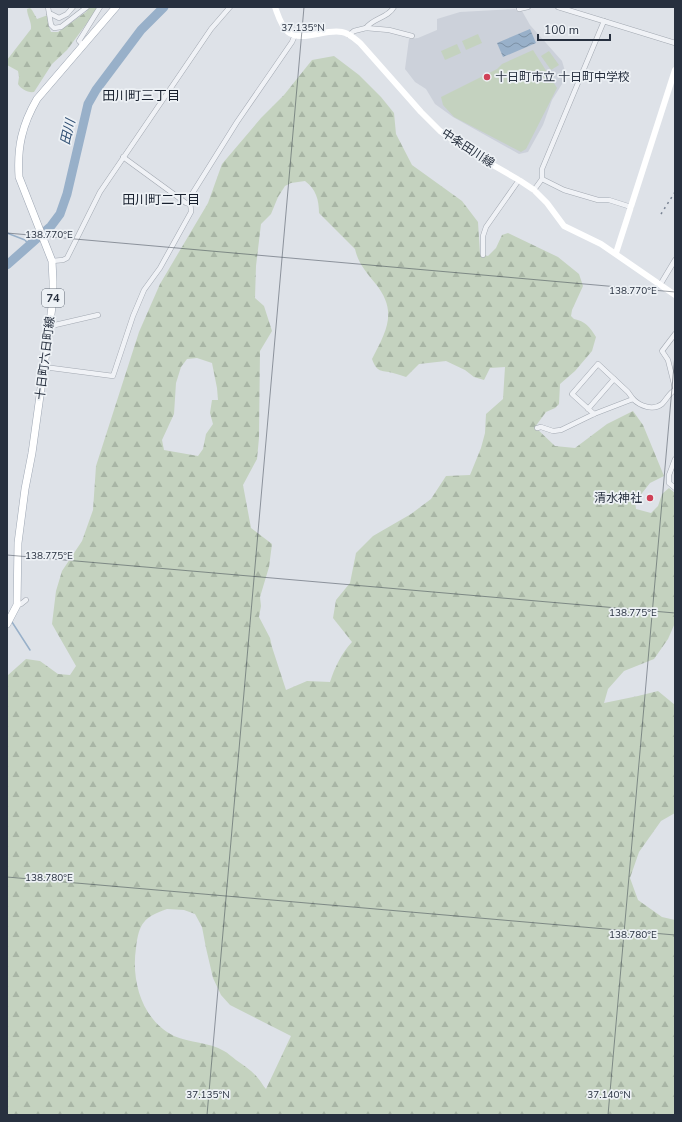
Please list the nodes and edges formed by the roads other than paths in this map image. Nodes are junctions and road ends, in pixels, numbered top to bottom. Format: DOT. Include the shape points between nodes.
graph roads {
  1 [pos="48,7"];
  2 [pos="73,7"];
  3 [pos="87,7"];
  4 [pos="100,7"];
  5 [pos="116,7"];
  6 [pos="230,7"];
  7 [pos="275,7"];
  8 [pos="394,7"];
  9 [pos="528,7"];
  10 [pos="558,7"];
  11 [pos="519,9"];
  12 [pos="49,13"];
  13 [pos="604,21"];
  14 [pos="366,28"];
  15 [pos="295,35"];
  16 [pos="349,35"];
  17 [pos="412,36"];
  18 [pos="675,43"];
  19 [pos="83,45"];
  20 [pos="675,70"];
  21 [pos="123,157"];
  22 [pos="542,179"];
  23 [pos="519,180"];
  24 [pos="534,190"];
  25 [pos="190,204"];
  26 [pos="631,207"];
  27 [pos="616,253"];
  28 [pos="483,255"];
  29 [pos="675,260"];
  30 [pos="52,261"];
  31 [pos="660,285"];
  32 [pos="675,295"];
  33 [pos="98,315"];
  34 [pos="49,324"];
  35 [pos="675,334"];
  36 [pos="44,367"];
  37 [pos="614,379"];
  38 [pos="675,389"];
  39 [pos="633,399"];
  40 [pos="588,409"];
  41 [pos="594,414"];
  42 [pos="537,428"];
  43 [pos="675,459"];
  44 [pos="675,488"];
  45 [pos="26,600"];
  46 [pos="17,605"];
  47 [pos="7,624"];
  1 -- 12 [label="street"];
  2 -- 12 [label="street" via="60,18"];
  3 -- 12 [label="street" via="61,27 54,28 51,25"];
  4 -- 19 [label="street" via="79,41"];
  5 -- 19 [label="main road, 十日町六日町線 / 74"];
  6 -- 21 [label="street" via="211,29"];
  7 -- 15 [label="main road" via="287,31"];
  8 -- 14 [label="street" via="387,15 368,24"];
  9 -- 11 [label="street"];
  10 -- 13 [label="street"];
  13 -- 18 [label="street"];
  13 -- 22 [label="street" via="542,169"];
  14 -- 16 [label="street" via="354,30"];
  14 -- 17 [label="street"];
  15 -- 16 [label="main road, 中条田川線" via="333,31"];
  15 -- 25 [label="street" via="201,179 192,194"];
  16 -- 23 [label="main road, 中条田川線" via="360,43 440,131 472,154"];
  19 -- 30 [label="main road, 十日町六日町線 / 74" via="37,99 24,124 19,148 19,177"];
  20 -- 26 [label="main road"];
  21 -- 25 [label="street"];
  21 -- 30 [label="street" via="100,192 67,258"];
  22 -- 24 [label="street"];
  22 -- 26 [label="street" via="564,190"];
  23 -- 24 [label="main road, 中条田川線"];
  23 -- 28 [label="street" via="486,227 483,236"];
  24 -- 27 [label="main road, 中条田川線" via="564,226"];
  25 -- 36 [label="street" via="188,220 144,290 113,376"];
  26 -- 27 [label="main road"];
  27 -- 31 [label="main road, 中条田川線"];
  29 -- 31 [label="street"];
  30 -- 34 [label="main road, 十日町六日町線 / 74" via="53,299"];
  31 -- 32 [label="main road, 中条田川線"];
  33 -- 34 [label="street" via="55,325"];
  34 -- 36 [label="main road, 十日町六日町線 / 74"];
  35 -- 38 [label="street" via="662,351 668,360"];
  36 -- 46 [label="main road, 十日町六日町線 / 74" via="18,543"];
  37 -- 39 [label="street"];
  37 -- 40 [label="street"];
  37 -- 40 [label="street" via="598,364 572,394"];
  38 -- 39 [label="street" via="661,405 655,407 646,407"];
  39 -- 41 [label="street"];
  40 -- 41 [label="street"];
  41 -- 42 [label="street" via="561,430"];
  43 -- 44 [label="street" via="668,475 669,483"];
  45 -- 46 [label="street"];
  46 -- 47 [label="main road, 十日町六日町線 / 74"];
}
